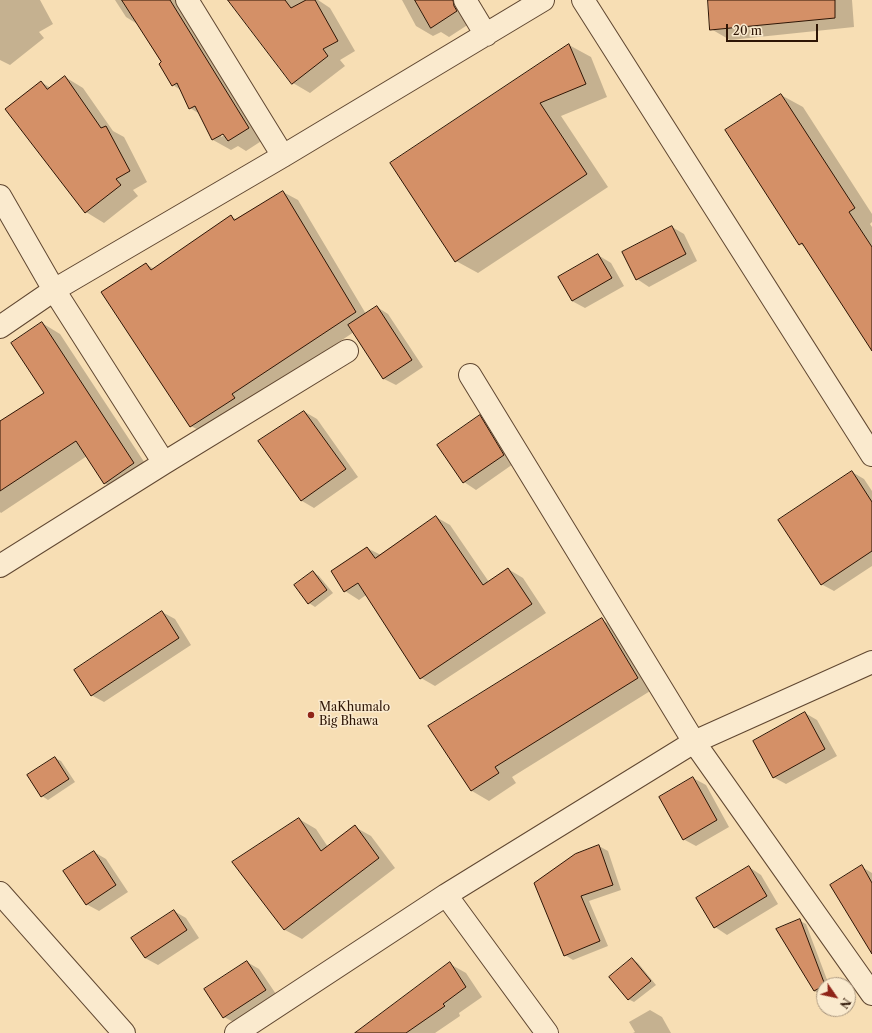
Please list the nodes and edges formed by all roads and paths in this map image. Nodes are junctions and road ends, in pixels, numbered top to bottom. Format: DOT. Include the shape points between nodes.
graph roads {
  1 [pos="187,0"];
  2 [pos="465,0"];
  3 [pos="543,0"];
  4 [pos="583,0"];
  5 [pos="486,35"];
  6 [pos="283,156"];
  7 [pos="0,196"];
  8 [pos="54,290"];
  9 [pos="0,327"];
  10 [pos="347,351"];
  11 [pos="470,375"];
  12 [pos="872,455"];
  13 [pos="164,463"];
  14 [pos="0,566"];
  15 [pos="872,662"];
  16 [pos="694,742"];
  17 [pos="0,892"];
  18 [pos="446,895"];
  19 [pos="872,994"];
  20 [pos="124,1033"];
  21 [pos="236,1033"];
  22 [pos="547,1033"];
  1 -- 6 [label="street"];
  2 -- 5 [label="street"];
  3 -- 5 [label="street"];
  4 -- 12 [label="street"];
  5 -- 6 [label="street"];
  6 -- 8 [label="street"];
  7 -- 8 [label="street"];
  8 -- 9 [label="street"];
  8 -- 13 [label="street"];
  10 -- 13 [label="street"];
  11 -- 16 [label="street"];
  13 -- 14 [label="street"];
  15 -- 16 [label="street"];
  16 -- 18 [label="street"];
  16 -- 19 [label="street"];
  17 -- 20 [label="street"];
  18 -- 21 [label="street"];
  18 -- 22 [label="street"];
}
